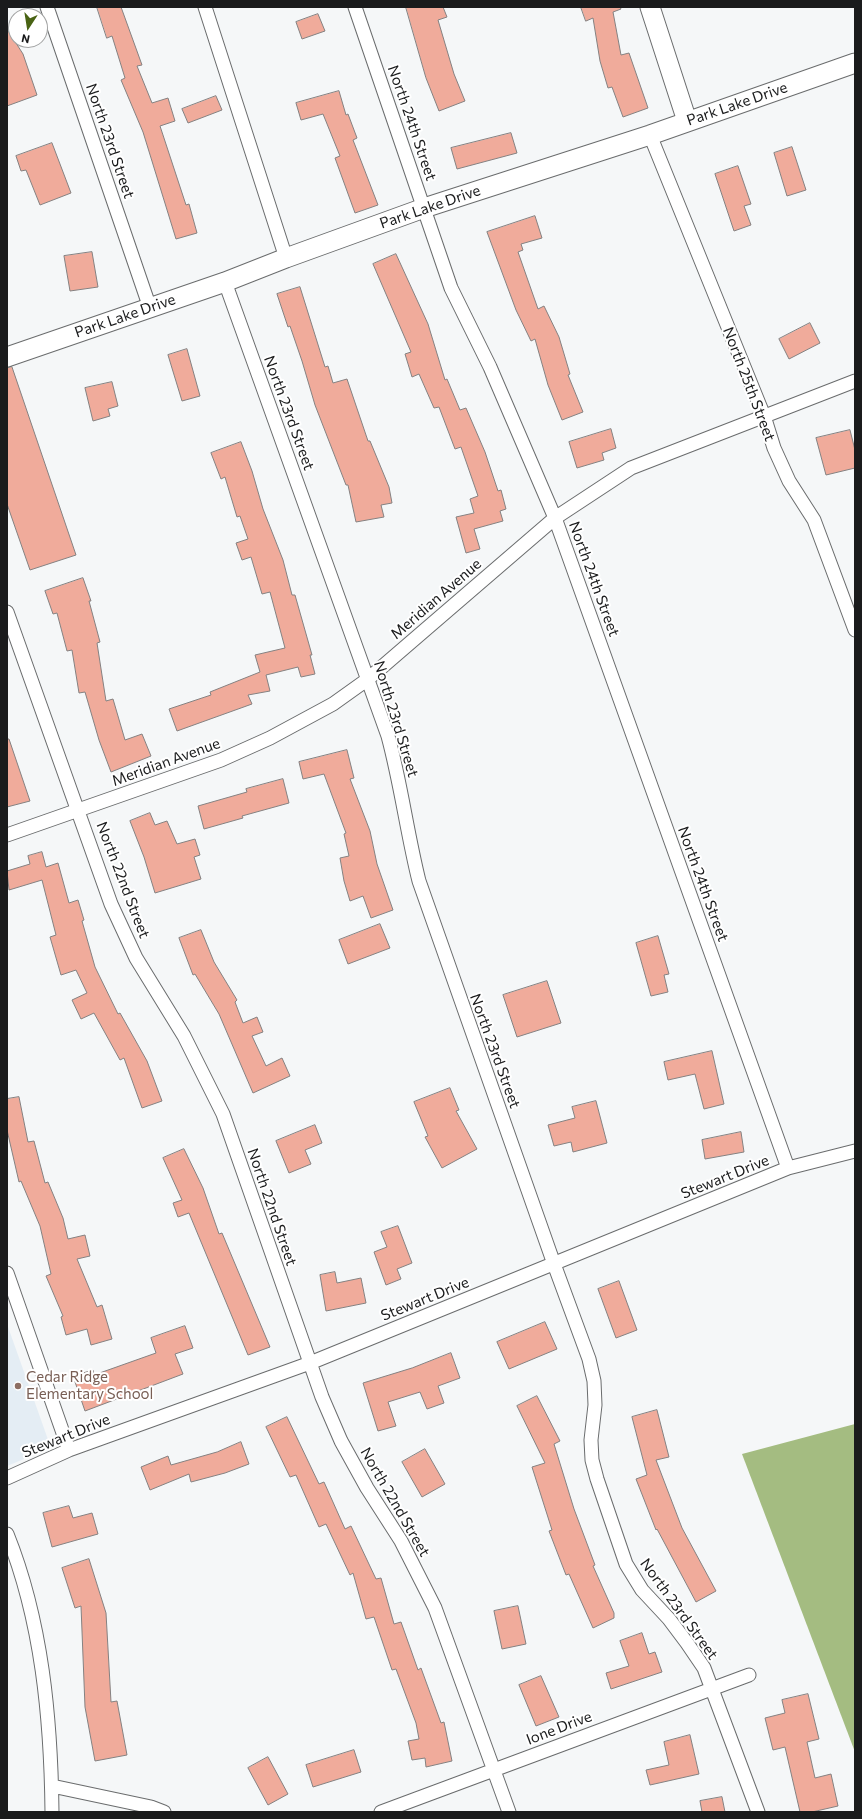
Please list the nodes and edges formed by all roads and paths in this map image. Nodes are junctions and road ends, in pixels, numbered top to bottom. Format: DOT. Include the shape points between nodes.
graph roads {
  1 [pos="47,7"];
  2 [pos="206,7"];
  3 [pos="355,7"];
  4 [pos="650,7"];
  5 [pos="855,63"];
  6 [pos="688,121"];
  7 [pos="650,135"];
  8 [pos="424,208"];
  9 [pos="286,258"];
  10 [pos="225,282"];
  11 [pos="150,308"];
  12 [pos="7,357"];
  13 [pos="855,381"];
  14 [pos="764,416"];
  15 [pos="555,518"];
  16 [pos="7,612"];
  17 [pos="855,630"];
  18 [pos="368,679"];
  19 [pos="78,811"];
  20 [pos="7,835"];
  21 [pos="855,1151"];
  22 [pos="788,1168"];
  23 [pos="554,1264"];
  24 [pos="7,1273"];
  25 [pos="310,1363"];
  26 [pos="69,1450"];
  27 [pos="7,1478"];
  28 [pos="7,1534"];
  29 [pos="749,1675"];
  30 [pos="712,1688"];
  31 [pos="494,1770"];
  32 [pos="52,1786"];
  33 [pos="52,1812"];
  34 [pos="164,1812"];
  35 [pos="381,1812"];
  36 [pos="509,1812"];
  37 [pos="758,1812"];
  1 -- 11 [label="street, North 23rd Street"];
  2 -- 9 [label="street"];
  3 -- 8 [label="street, North 24th Street"];
  4 -- 6 [label="street"];
  5 -- 6 [label="street, Park Lake Drive"];
  6 -- 7 [label="street, Park Lake Drive"];
  7 -- 8 [label="street, Park Lake Drive"];
  7 -- 14 [label="street, North 25th Street"];
  8 -- 9 [label="street, Park Lake Drive"];
  8 -- 15 [label="street, North 24th Street" via="451,288 490,368"];
  9 -- 10 [label="street, Park Lake Drive"];
  10 -- 11 [label="street, Park Lake Drive"];
  10 -- 18 [label="street, North 23rd Street"];
  11 -- 12 [label="street, Park Lake Drive"];
  13 -- 14 [label="street, Meridian Avenue"];
  14 -- 15 [label="street, Meridian Avenue" via="631,468"];
  14 -- 17 [label="street, North 25th Street" via="774,448 789,481 814,520"];
  15 -- 18 [label="street, Meridian Avenue"];
  15 -- 22 [label="street, North 24th Street"];
  16 -- 19 [label="street, North 22nd Street"];
  18 -- 19 [label="street, Meridian Avenue" via="333,704 270,738 221,760"];
  18 -- 23 [label="street, North 23rd Street" via="398,774 419,881"];
  19 -- 20 [label="street, Meridian Avenue"];
  19 -- 25 [label="street, North 22nd Street" via="111,904 133,952 184,1036 223,1114"];
  21 -- 22 [label="street, Stewart Drive"];
  22 -- 23 [label="street, Stewart Drive"];
  23 -- 25 [label="street, Stewart Drive"];
  23 -- 30 [label="street, North 23rd Street" via="589,1359 594,1381 595,1405 591,1440 592,1460 626,1564 642,1590 669,1618 687,1642 704,1668"];
  24 -- 26 [label="street"];
  25 -- 26 [label="street, Stewart Drive"];
  25 -- 31 [label="street, North 22nd Street" via="341,1441 401,1541 435,1608"];
  26 -- 27 [label="street, Stewart Drive"];
  28 -- 32 [label="street" via="28,1603 41,1662"];
  29 -- 30 [label="street, Ione Drive"];
  30 -- 31 [label="street, Ione Drive"];
  30 -- 37 [label="street, North 23rd Street"];
  31 -- 35 [label="street, Ione Drive"];
  31 -- 36 [label="street, North 22nd Street"];
  32 -- 33 [label="street"];
  32 -- 34 [label="street"];
}
